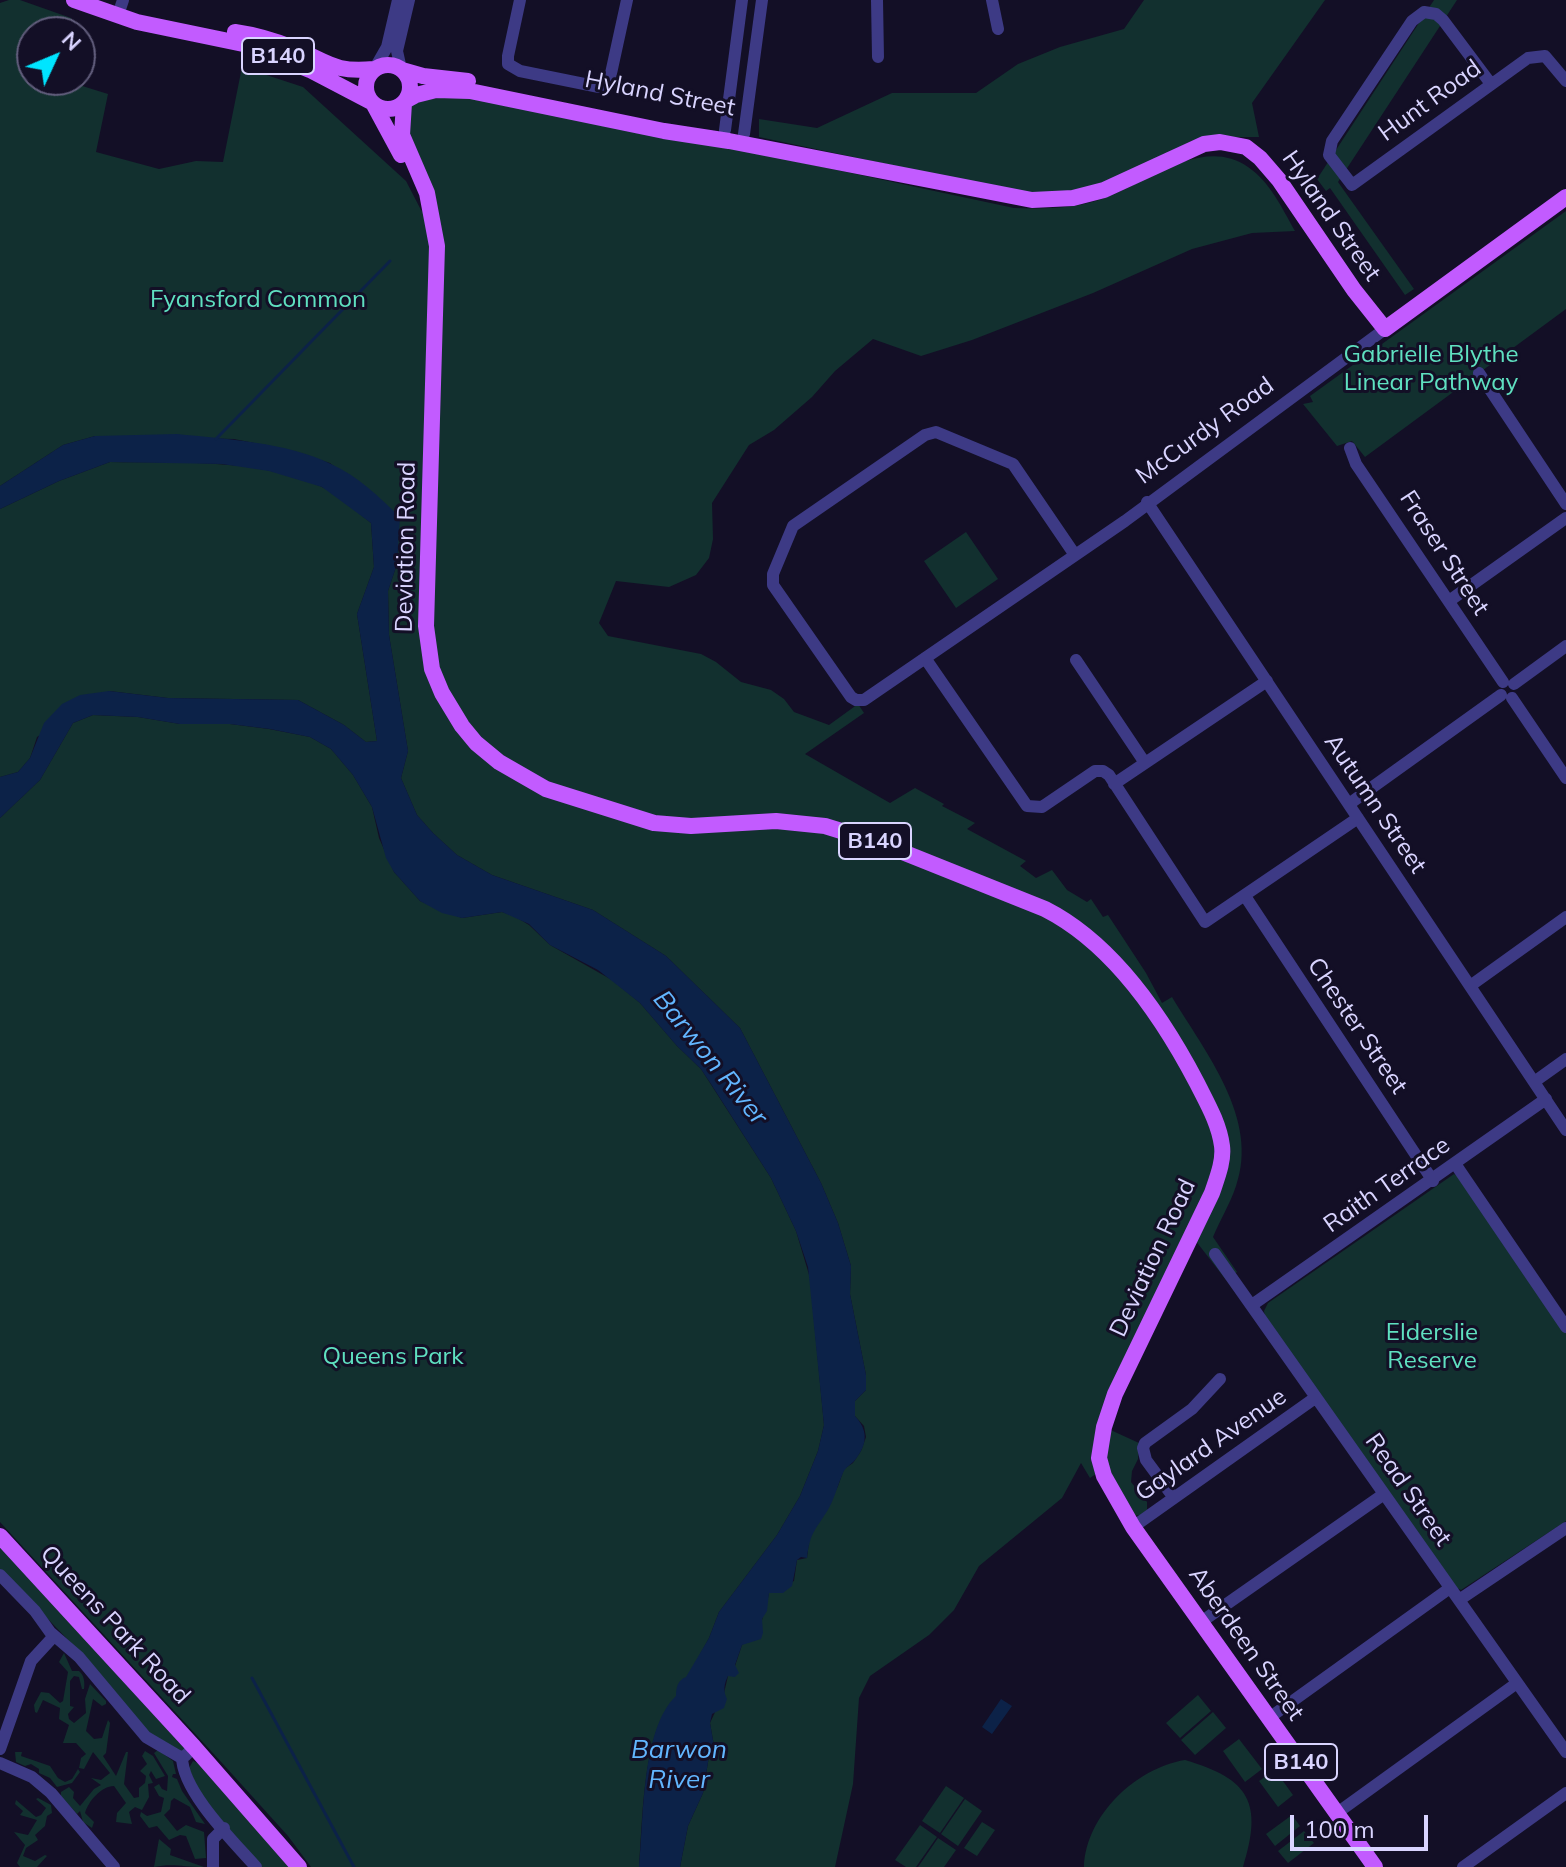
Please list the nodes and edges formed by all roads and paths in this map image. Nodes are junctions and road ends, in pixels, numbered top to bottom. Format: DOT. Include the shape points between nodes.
graph roads {
  1 [pos="398,0"];
  2 [pos="409,0"];
  3 [pos="520,0"];
  4 [pos="627,0"];
  5 [pos="742,0"];
  6 [pos="762,0"];
  7 [pos="877,0"];
  8 [pos="992,0"];
  9 [pos="77,1"];
  10 [pos="120,8"];
  11 [pos="998,29"];
  12 [pos="244,38"];
  13 [pos="878,57"];
  14 [pos="374,69"];
  15 [pos="402,70"];
  16 [pos="1566,81"];
  17 [pos="1491,84"];
  18 [pos="405,102"];
  19 [pos="373,104"];
  20 [pos="733,136"];
  21 [pos="907,175"];
  22 [pos="1566,197"];
  23 [pos="432,217"];
  24 [pos="1385,329"];
  25 [pos="1479,373"];
  26 [pos="1350,448"];
  27 [pos="1147,502"];
  28 [pos="1566,504"];
  29 [pos="1566,518"];
  30 [pos="1075,555"];
  31 [pos="1449,601"];
  32 [pos="1566,646"];
  33 [pos="925,658"];
  34 [pos="1076,660"];
  35 [pos="1267,681"];
  36 [pos="1507,690"];
  37 [pos="1145,763"];
  38 [pos="1566,778"];
  39 [pos="1114,784"];
  40 [pos="1349,804"];
  41 [pos="1358,818"];
  42 [pos="1245,896"];
  43 [pos="1566,917"];
  44 [pos="1470,986"];
  45 [pos="1566,1059"];
  46 [pos="1534,1082"];
  47 [pos="1546,1099"];
  48 [pos="1566,1130"];
  49 [pos="1456,1165"];
  50 [pos="1433,1181"];
  51 [pos="1215,1254"];
  52 [pos="1252,1305"];
  53 [pos="1566,1327"];
  54 [pos="1220,1379"];
  55 [pos="1315,1398"];
  56 [pos="1384,1494"];
  57 [pos="1174,1498"];
  58 [pos="1133,1527"];
  59 [pos="1566,1528"];
  60 [pos="0,1536"];
  61 [pos="0,1575"];
  62 [pos="1450,1588"];
  63 [pos="1459,1600"];
  64 [pos="1201,1622"];
  65 [pos="51,1632"];
  66 [pos="1517,1683"];
  67 [pos="1269,1718"];
  68 [pos="2,1732"];
  69 [pos="0,1749"];
  70 [pos="188,1752"];
  71 [pos="1566,1752"];
  72 [pos="0,1763"];
  73 [pos="1566,1793"];
  74 [pos="1337,1813"];
  75 [pos="222,1835"];
  76 [pos="114,1867"];
  77 [pos="214,1867"];
  78 [pos="256,1867"];
  79 [pos="299,1867"];
  80 [pos="1375,1867"];
  81 [pos="1463,1867"];
  1 -- 14 [label="street" via="386,49"];
  2 -- 15 [label="street" via="397,51"];
  3 -- 4 [label="street" via="508,64 599,87 610,78"];
  5 -- 20 [label="street"];
  6 -- 20 [label="street"];
  7 -- 13 [label="street"];
  8 -- 11 [label="street"];
  9 -- 10 [label="main road, B140"];
  10 -- 12 [label="main road, B140"];
  12 -- 14 [label="main road, B140" via="286,45 333,68"];
  12 -- 19 [label="main road, B140"];
  14 -- 15 [label="main road, B140" via="389,65"];
  14 -- 19 [label="main road, B140" via="365,87"];
  15 -- 18 [label="main road, B140" via="410,85"];
  15 -- 20 [label="main road, Hyland Street"];
  16 -- 17 [label="street, Hunt Road" via="1552,62 1536,55"];
  17 -- 17 [label="street, Hunt Road" via="1352,185 1333,161 1329,148 1417,15 1430,12 1443,20"];
  18 -- 19 [label="main road" via="388,109"];
  18 -- 20 [label="main road, Hyland Street" via="431,91 462,90 664,131"];
  18 -- 23 [label="main road, Deviation Road / B140" via="402,135"];
  19 -- 23 [label="main road, Deviation Road / B140"];
  20 -- 21 [label="main road, Hyland Street"];
  20 -- 21 [label="main road, Hyland Street" via="861,159"];
  21 -- 24 [label="main road, Hyland Street" via="1053,200 1112,187 1204,144 1246,147 1279,180"];
  22 -- 24 [label="main road, McCurdy Road"];
  23 -- 58 [label="main road, Deviation Road / B140" via="438,276 426,626 432,669 442,693 476,743 546,789 654,823 776,821 825,826 1045,909 1071,923 1098,948 1145,999 1182,1054 1223,1148 1212,1193 1104,1427 1099,1458 1104,1476"];
  24 -- 27 [label="street, McCurdy Road"];
  25 -- 28 [label="street"];
  26 -- 31 [label="street, Fraser Street"];
  27 -- 30 [label="street, McCurdy Road"];
  27 -- 35 [label="street, Autumn Street"];
  29 -- 31 [label="street"];
  30 -- 33 [label="street, McCurdy Road"];
  30 -- 33 [label="street, McCurdy Road" via="1013,464 936,432 793,526 773,585 851,697 868,697"];
  31 -- 36 [label="street, Fraser Street"];
  32 -- 36 [label="street"];
  33 -- 39 [label="street" via="1027,806 1042,807 1095,771 1103,771"];
  34 -- 37 [label="street"];
  35 -- 37 [label="street"];
  35 -- 40 [label="street, Autumn Street"];
  36 -- 38 [label="street, Fraser Street"];
  36 -- 40 [label="street"];
  37 -- 39 [label="street"];
  39 -- 42 [label="street" via="1205,922"];
  40 -- 41 [label="street, Autumn Street"];
  41 -- 42 [label="street"];
  41 -- 44 [label="street, Autumn Street"];
  42 -- 50 [label="street, Chester Street"];
  43 -- 44 [label="street"];
  44 -- 46 [label="street, Autumn Street"];
  45 -- 46 [label="street"];
  46 -- 47 [label="street, Autumn Street"];
  47 -- 48 [label="street, Autumn Street"];
  47 -- 49 [label="street, Raith Terrace"];
  49 -- 50 [label="street, Raith Terrace"];
  49 -- 53 [label="street"];
  50 -- 52 [label="street, Raith Terrace"];
  51 -- 52 [label="street, Read Street"];
  52 -- 55 [label="street, Read Street"];
  54 -- 57 [label="street" via="1143,1448"];
  55 -- 56 [label="street, Read Street"];
  55 -- 57 [label="street, Gaylard Avenue"];
  56 -- 62 [label="street, Read Street"];
  56 -- 64 [label="street"];
  57 -- 58 [label="street, Gaylard Avenue"];
  58 -- 64 [label="main road, Aberdeen Street / B140"];
  59 -- 63 [label="street"];
  60 -- 70 [label="main road, Queens Park Road"];
  61 -- 65 [label="street, Queens Park Road"];
  62 -- 63 [label="street, Read Street"];
  62 -- 67 [label="street"];
  63 -- 66 [label="street, Read Street"];
  64 -- 67 [label="main road, Aberdeen Street / B140"];
  65 -- 68 [label="street" via="34,1644"];
  65 -- 70 [label="street, Queens Park Road" via="146,1737"];
  66 -- 71 [label="street, Read Street"];
  66 -- 74 [label="street"];
  67 -- 74 [label="main road, Aberdeen Street / B140"];
  68 -- 69 [label="street"];
  70 -- 75 [label="street, Queens Park Road" via="183,1771"];
  70 -- 79 [label="main road, Queens Park Road"];
  72 -- 76 [label="street" via="32,1777 51,1793"];
  73 -- 81 [label="street"];
  74 -- 80 [label="main road, Aberdeen Street / B140"];
  75 -- 77 [label="street"];
  75 -- 78 [label="street, Queens Park Road"];
}
